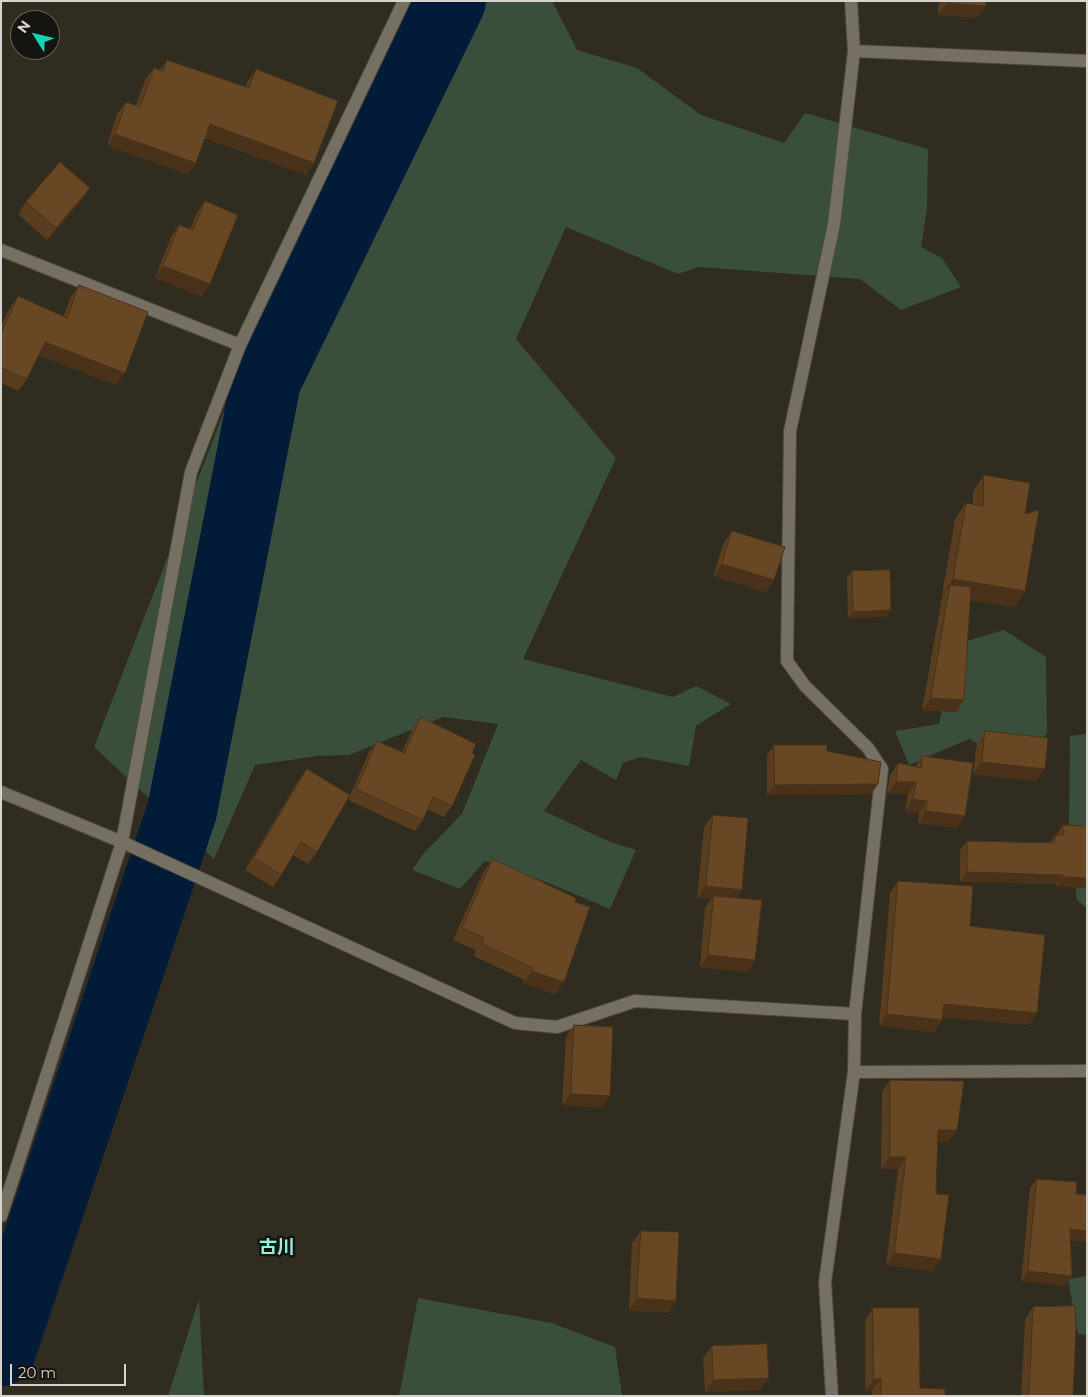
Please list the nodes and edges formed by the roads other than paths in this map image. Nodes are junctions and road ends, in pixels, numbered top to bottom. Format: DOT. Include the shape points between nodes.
graph roads {
  1 [pos="404,1"];
  2 [pos="852,1"];
  3 [pos="854,51"];
  4 [pos="1087,61"];
  5 [pos="1,250"];
  6 [pos="240,345"];
  7 [pos="1,792"];
  8 [pos="122,842"];
  9 [pos="854,1014"];
  10 [pos="1087,1071"];
  11 [pos="854,1072"];
  12 [pos="1,1216"];
  13 [pos="832,1396"];
  1 -- 6 [label="street"];
  2 -- 3 [label="street"];
  3 -- 4 [label="street"];
  3 -- 9 [label="street" via="834,224 790,431 787,661 805,686 868,748 882,769"];
  5 -- 6 [label="street"];
  6 -- 8 [label="street" via="192,472"];
  7 -- 8 [label="street"];
  8 -- 9 [label="street" via="515,1023 556,1027 635,1001"];
  8 -- 12 [label="street"];
  9 -- 11 [label="street"];
  10 -- 11 [label="street"];
  11 -- 13 [label="street" via="825,1282"];
}
